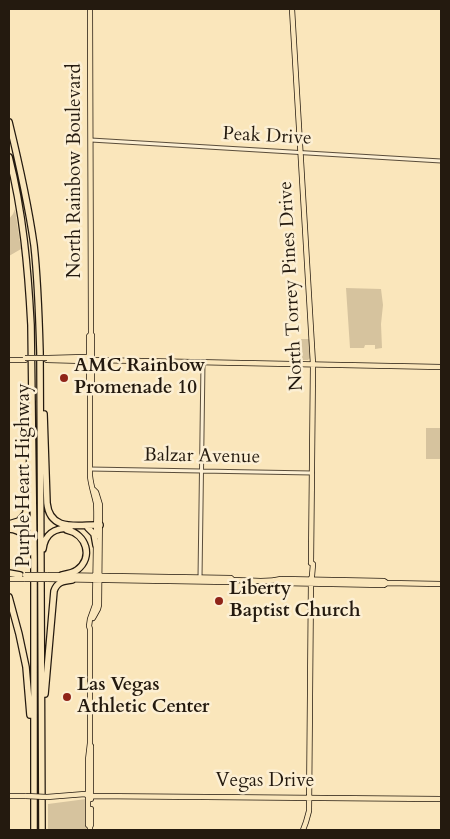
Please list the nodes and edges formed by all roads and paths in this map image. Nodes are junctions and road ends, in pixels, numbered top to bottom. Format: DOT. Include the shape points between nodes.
graph roads {
  1 [pos="90,9"];
  2 [pos="292,9"];
  3 [pos="9,122"];
  4 [pos="90,140"];
  5 [pos="301,153"];
  6 [pos="9,157"];
  7 [pos="441,161"];
  8 [pos="40,352"];
  9 [pos="9,358"];
  10 [pos="90,360"];
  11 [pos="203,362"];
  12 [pos="313,364"];
  13 [pos="441,367"];
  14 [pos="33,421"];
  15 [pos="90,469"];
  16 [pos="202,471"];
  17 [pos="312,473"];
  18 [pos="9,524"];
  19 [pos="98,526"];
  20 [pos="88,528"];
  21 [pos="9,529"];
  22 [pos="44,544"];
  23 [pos="96,545"];
  24 [pos="34,559"];
  25 [pos="9,574"];
  26 [pos="62,575"];
  27 [pos="23,576"];
  28 [pos="47,577"];
  29 [pos="97,577"];
  30 [pos="145,578"];
  31 [pos="9,579"];
  32 [pos="170,579"];
  33 [pos="72,580"];
  34 [pos="123,580"];
  35 [pos="200,580"];
  36 [pos="161,581"];
  37 [pos="311,581"];
  38 [pos="441,584"];
  39 [pos="40,593"];
  40 [pos="9,597"];
  41 [pos="42,710"];
  42 [pos="34,779"];
  43 [pos="9,796"];
  44 [pos="90,796"];
  45 [pos="309,798"];
  46 [pos="441,799"];
  47 [pos="90,829"];
  48 [pos="34,830"];
  49 [pos="42,830"];
  50 [pos="303,830"];
  1 -- 4 [label="main road, North Rainbow Boulevard"];
  2 -- 5 [label="main road, North Torrey Pines Drive"];
  3 -- 8 [label="highway, Purple Heart Highway" via="34,246"];
  4 -- 5 [label="street, Peak Drive"];
  4 -- 10 [label="main road, North Rainbow Boulevard"];
  5 -- 7 [label="street, Peak Drive"];
  5 -- 12 [label="main road, North Torrey Pines Drive"];
  6 -- 14 [label="highway, Purple Heart Highway" via="26,249"];
  8 -- 19 [label="highway" via="49,513 60,524"];
  8 -- 39 [label="highway, Purple Heart Highway"];
  9 -- 10 [label="main road, bridge"];
  10 -- 11 [label="main road"];
  10 -- 15 [label="main road, North Rainbow Boulevard"];
  11 -- 12 [label="main road"];
  11 -- 16 [label="street"];
  12 -- 13 [label="main road"];
  12 -- 17 [label="main road, North Torrey Pines Drive"];
  14 -- 18 [label="highway" via="27,509 19,521"];
  14 -- 24 [label="highway, Purple Heart Highway"];
  15 -- 16 [label="street, Balzar Avenue"];
  15 -- 19 [label="main road, North Rainbow Boulevard"];
  16 -- 17 [label="street, Balzar Avenue"];
  16 -- 35 [label="street"];
  17 -- 37 [label="main road, North Torrey Pines Drive"];
  19 -- 20 [label="highway"];
  19 -- 23 [label="main road, North Rainbow Boulevard"];
  19 -- 29 [label="main road, North Rainbow Boulevard"];
  20 -- 22 [label="highway" via="56,530"];
  20 -- 23 [label="highway" via="94,532"];
  21 -- 24 [label="highway" via="26,537"];
  22 -- 26 [label="highway" via="58,530 74,532 83,541 86,551 83,563 74,572"];
  22 -- 39 [label="highway"];
  23 -- 29 [label="main road, North Rainbow Boulevard"];
  24 -- 42 [label="highway, Purple Heart Highway"];
  25 -- 27 [label="highway"];
  26 -- 28 [label="main road"];
  26 -- 29 [label="main road"];
  27 -- 28 [label="main road, bridge"];
  27 -- 31 [label="main road"];
  28 -- 33 [label="main road"];
  29 -- 30 [label="main road"];
  29 -- 33 [label="main road"];
  29 -- 34 [label="main road"];
  29 -- 44 [label="main road, North Rainbow Boulevard" via="98,607 90,629"];
  30 -- 32 [label="main road"];
  30 -- 34 [label="main road"];
  30 -- 36 [label="main road"];
  32 -- 35 [label="main road"];
  32 -- 36 [label="main road"];
  33 -- 41 [label="highway" via="58,584 54,591"];
  34 -- 36 [label="main road"];
  35 -- 37 [label="main road"];
  37 -- 38 [label="main road"];
  37 -- 45 [label="main road, North Torrey Pines Drive"];
  39 -- 41 [label="highway, Purple Heart Highway"];
  40 -- 42 [label="highway" via="26,668"];
  41 -- 49 [label="highway, Purple Heart Highway"];
  42 -- 48 [label="highway, Purple Heart Highway"];
  43 -- 44 [label="main road, Vegas Drive, bridge"];
  44 -- 45 [label="main road, Vegas Drive"];
  44 -- 47 [label="main road, North Rainbow Boulevard"];
  45 -- 46 [label="main road, Vegas Drive"];
  45 -- 50 [label="main road, North Torrey Pines Drive"];
}
